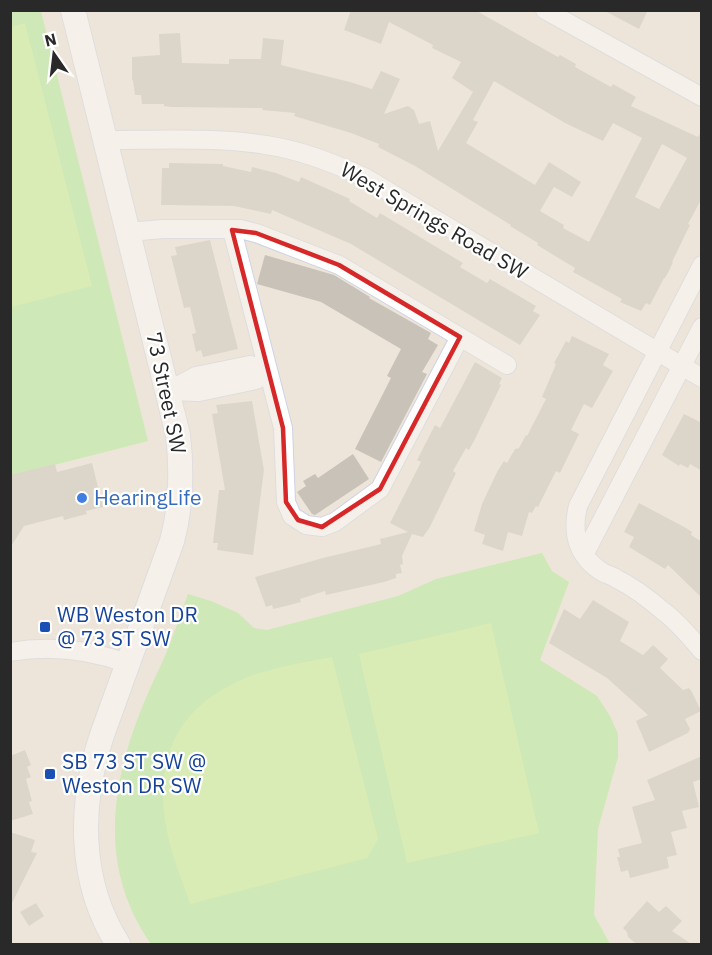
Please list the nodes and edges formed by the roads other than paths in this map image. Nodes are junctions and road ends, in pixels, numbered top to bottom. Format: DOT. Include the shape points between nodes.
graph roads {
  1 [pos="73,10"];
  2 [pos="552,12"];
  3 [pos="702,97"];
  4 [pos="105,140"];
  5 [pos="232,230"];
  6 [pos="128,232"];
  7 [pos="702,265"];
  8 [pos="702,327"];
  9 [pos="460,337"];
  10 [pos="657,351"];
  11 [pos="507,365"];
  12 [pos="681,366"];
  13 [pos="267,370"];
  14 [pos="702,378"];
  15 [pos="168,391"];
  16 [pos="584,555"];
  17 [pos="702,651"];
  18 [pos="10,652"];
  19 [pos="129,664"];
  20 [pos="118,945"];
  1 -- 4 [label="street, 73 Street SW"];
  2 -- 3 [label="street"];
  4 -- 6 [label="street, 73 Street SW"];
  4 -- 10 [label="street, West Springs Road SW" via="266,145 330,162 374,182"];
  5 -- 6 [label="street"];
  5 -- 9 [label="street" via="256,233 339,265"];
  5 -- 13 [label="street"];
  6 -- 15 [label="street, 73 Street SW"];
  7 -- 10 [label="street"];
  8 -- 12 [label="street"];
  9 -- 11 [label="street"];
  9 -- 13 [label="street" via="380,489 335,522 322,526 312,526 292,516 286,502 283,428"];
  10 -- 12 [label="street, West Springs Road SW"];
  10 -- 16 [label="street" via="578,506 575,535"];
  12 -- 14 [label="street, West Springs Road SW"];
  12 -- 16 [label="street"];
  13 -- 15 [label="street" via="250,365 196,376"];
  15 -- 19 [label="street, 73 Street SW" via="181,461 178,520"];
  16 -- 17 [label="street" via="599,570 663,611"];
  18 -- 19 [label="street" via="72,650"];
  19 -- 20 [label="street, 73 Street SW" via="95,756 85,824 94,891"];
}
